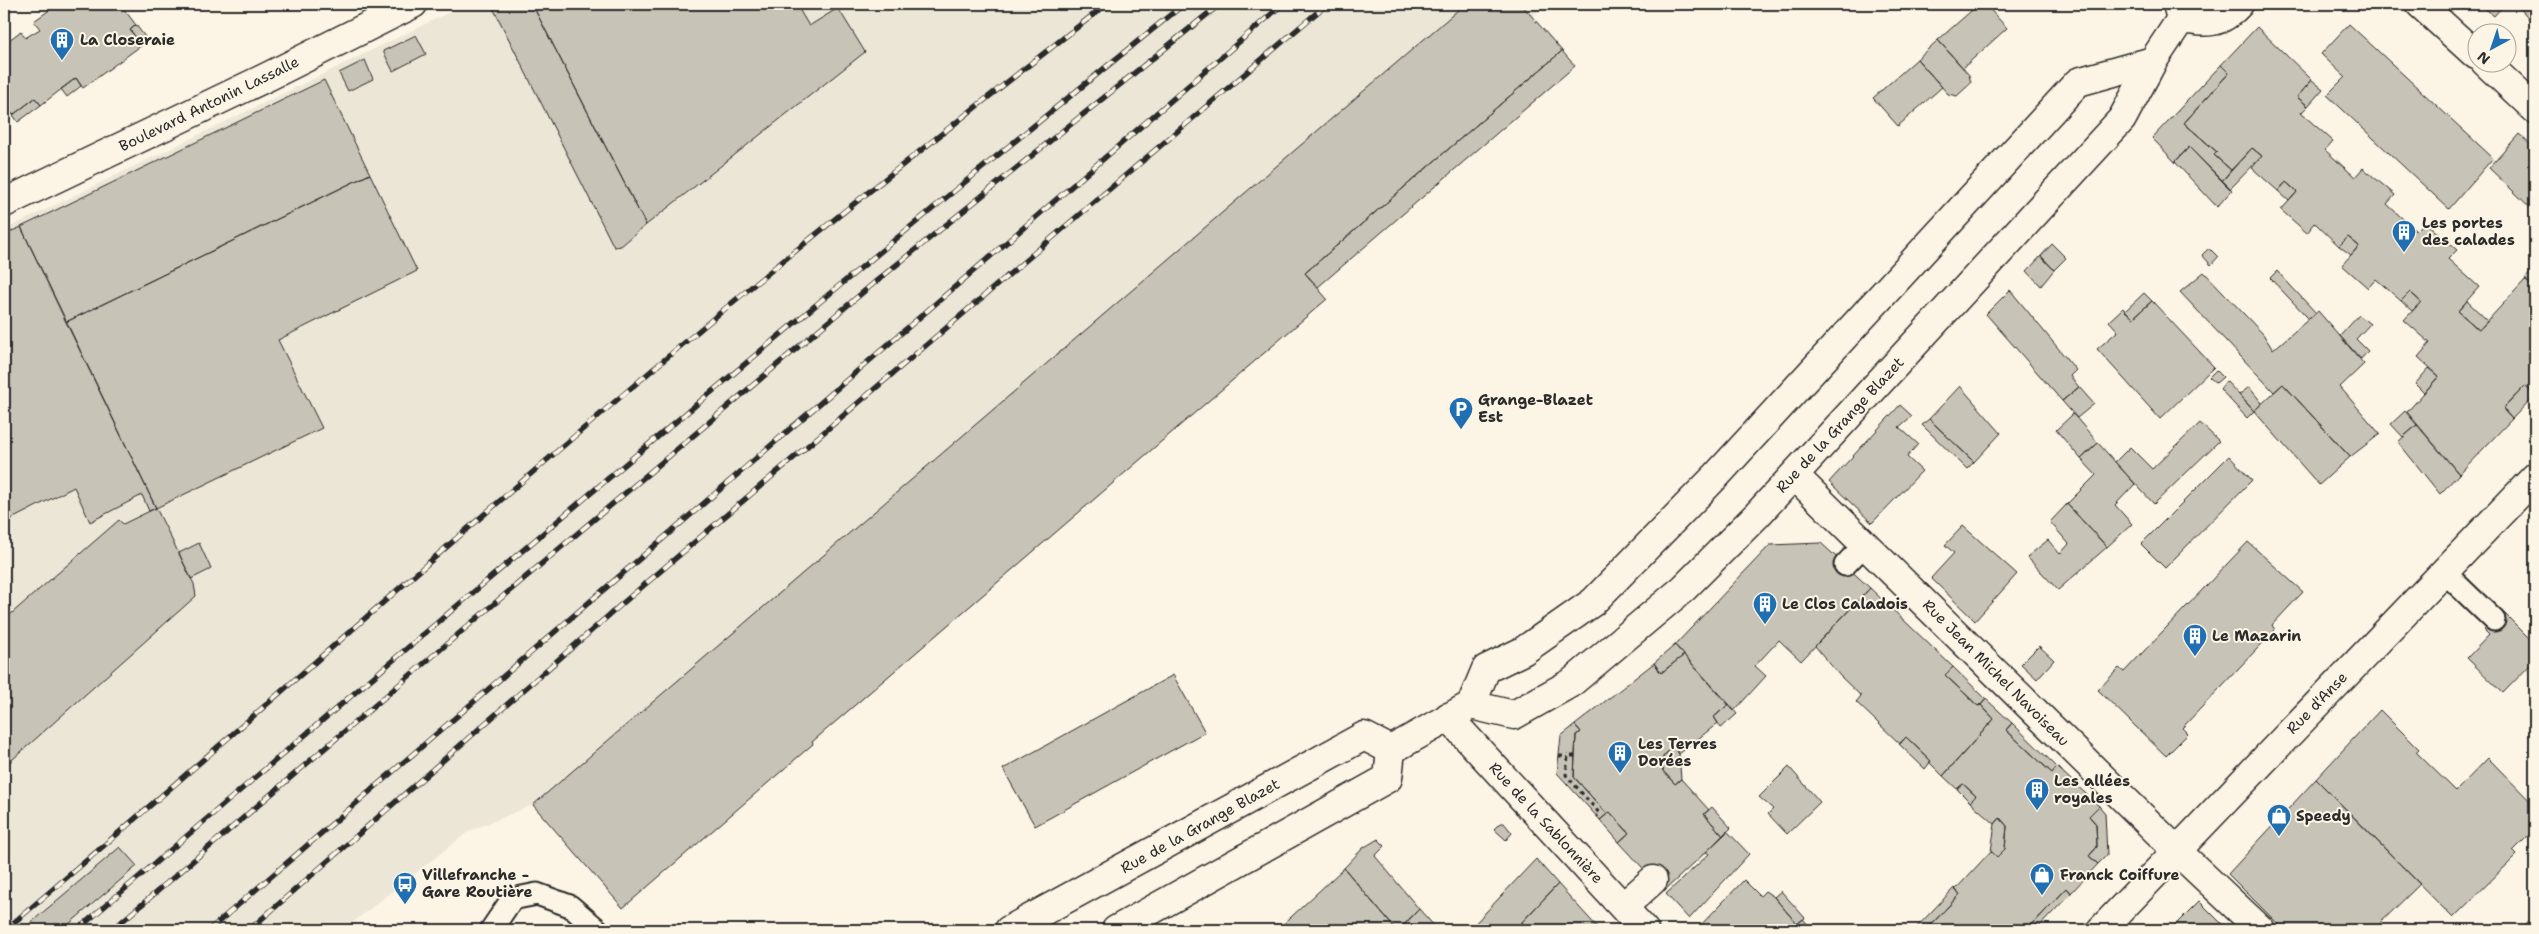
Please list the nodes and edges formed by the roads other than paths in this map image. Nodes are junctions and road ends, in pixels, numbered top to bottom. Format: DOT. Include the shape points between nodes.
graph roads {
  1 [pos="413,4"];
  2 [pos="2239,4"];
  3 [pos="2420,4"];
  4 [pos="2179,12"];
  5 [pos="2466,46"];
  6 [pos="2153,61"];
  7 [pos="2496,72"];
  8 [pos="2535,109"];
  9 [pos="4,203"];
  10 [pos="1794,475"];
  11 [pos="2535,477"];
  12 [pos="1865,544"];
  13 [pos="1845,565"];
  14 [pos="2443,571"];
  15 [pos="2494,620"];
  16 [pos="1471,705"];
  17 [pos="1448,717"];
  18 [pos="1391,750"];
  19 [pos="2176,850"];
  20 [pos="1653,880"];
  21 [pos="1623,907"];
  22 [pos="491,930"];
  23 [pos="598,930"];
  24 [pos="1009,930"];
  25 [pos="1116,930"];
  26 [pos="1644,930"];
  27 [pos="2101,930"];
  28 [pos="2261,930"];
  1 -- 9 [label="street, Boulevard Antonin Lassalle"];
  2 -- 4 [label="street, Rue de la Grange Blazet" via="2210,23"];
  3 -- 5 [label="street"];
  4 -- 6 [label="street, Rue de la Grange Blazet"];
  6 -- 10 [label="street, Rue de la Grange Blazet" via="2122,120"];
  6 -- 16 [label="street" via="2078,82 1640,556 1593,602 1523,651 1486,669"];
  7 -- 8 [label="street"];
  10 -- 12 [label="street, Rue Jean Michel Navoiseau"];
  10 -- 16 [label="street, Rue de la Grange Blazet" via="1684,588 1571,683 1514,715"];
  11 -- 14 [label="street, Rue d'Anse"];
  12 -- 13 [label="lane"];
  12 -- 19 [label="street, Rue Jean Michel Navoiseau"];
  14 -- 15 [label="lane"];
  14 -- 19 [label="street, Rue d'Anse"];
  16 -- 17 [label="street"];
  17 -- 18 [label="street"];
  17 -- 21 [label="street, Rue de la Sablonnière"];
  18 -- 24 [label="street, Rue de la Grange Blazet" via="1364,736"];
  18 -- 25 [label="street" via="1388,778"];
  19 -- 27 [label="street, Rue d'Anse"];
  19 -- 28 [label="street, Rue Jean Michel Navoiseau"];
  20 -- 21 [label="street"];
  21 -- 26 [label="street, Rue de la Sablonnière"];
  22 -- 23 [label="lane" via="512,899 538,894 570,906"];
}
